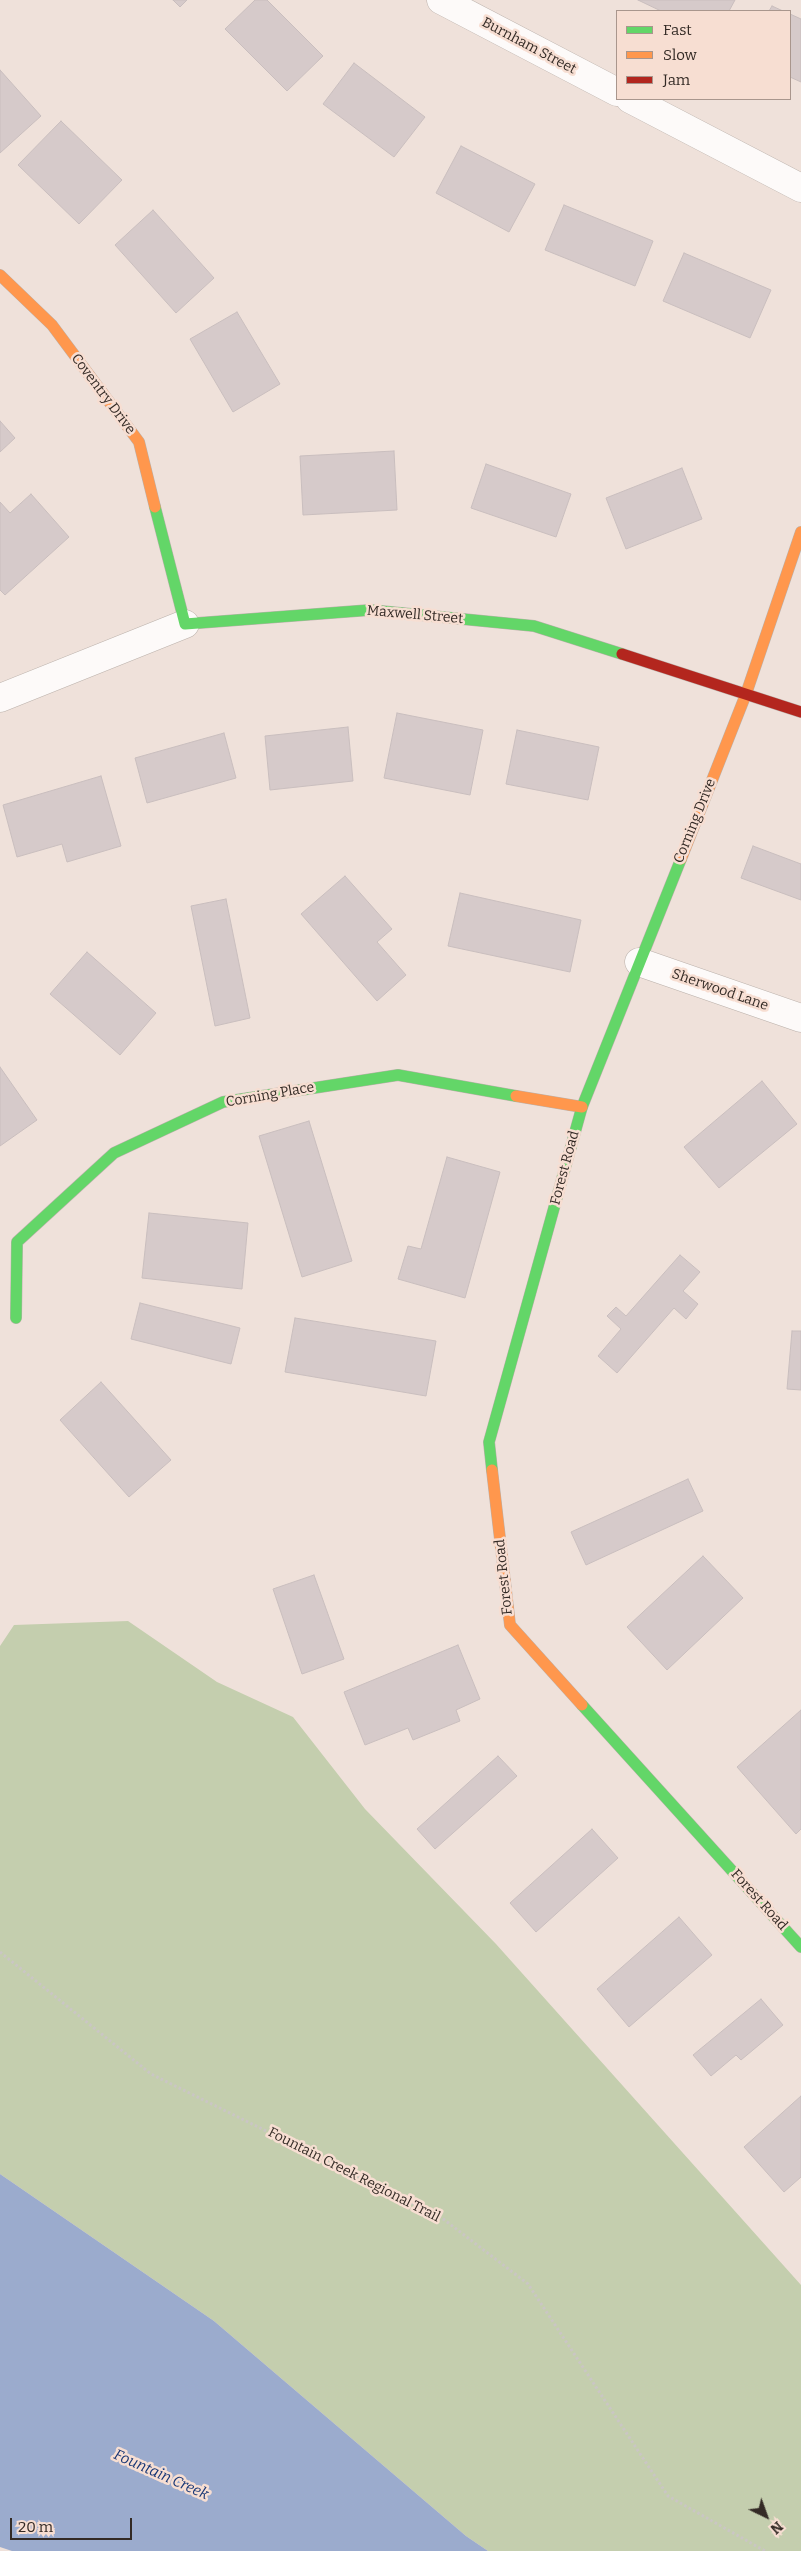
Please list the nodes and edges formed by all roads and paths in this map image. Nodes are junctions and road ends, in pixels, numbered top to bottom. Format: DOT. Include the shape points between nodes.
graph roads {
  1 [pos="441,0"];
  2 [pos="616,91"];
  3 [pos="632,100"];
  4 [pos="801,188"];
  5 [pos="0,275"];
  6 [pos="801,532"];
  7 [pos="184,624"];
  8 [pos="746,694"];
  9 [pos="0,698"];
  10 [pos="801,712"];
  11 [pos="639,962"];
  12 [pos="801,1018"];
  13 [pos="582,1107"];
  14 [pos="16,1318"];
  15 [pos="801,1947"];
  16 [pos="0,1952"];
  17 [pos="765,2551"];
  1 -- 2 [label="street, Burnham Street"];
  3 -- 4 [label="street"];
  5 -- 7 [label="street, Coventry Drive" via="52,326 139,442"];
  6 -- 8 [label="street, Corning Drive"];
  7 -- 8 [label="street, Maxwell Street" via="370,610 534,626"];
  7 -- 9 [label="street, Maxwell Street"];
  8 -- 10 [label="street, Maxwell Street"];
  8 -- 11 [label="street, Corning Drive"];
  11 -- 12 [label="street, Sherwood Lane"];
  11 -- 13 [label="street, Corning Drive"];
  13 -- 14 [label="street, Corning Place" via="398,1075 223,1102 114,1153 17,1242"];
  13 -- 15 [label="street, Forest Road" via="489,1442 510,1625"];
  16 -- 17 [label="path, Fountain Creek Regional Trail" via="152,2074 442,2218 528,2284 668,2496"];
}
